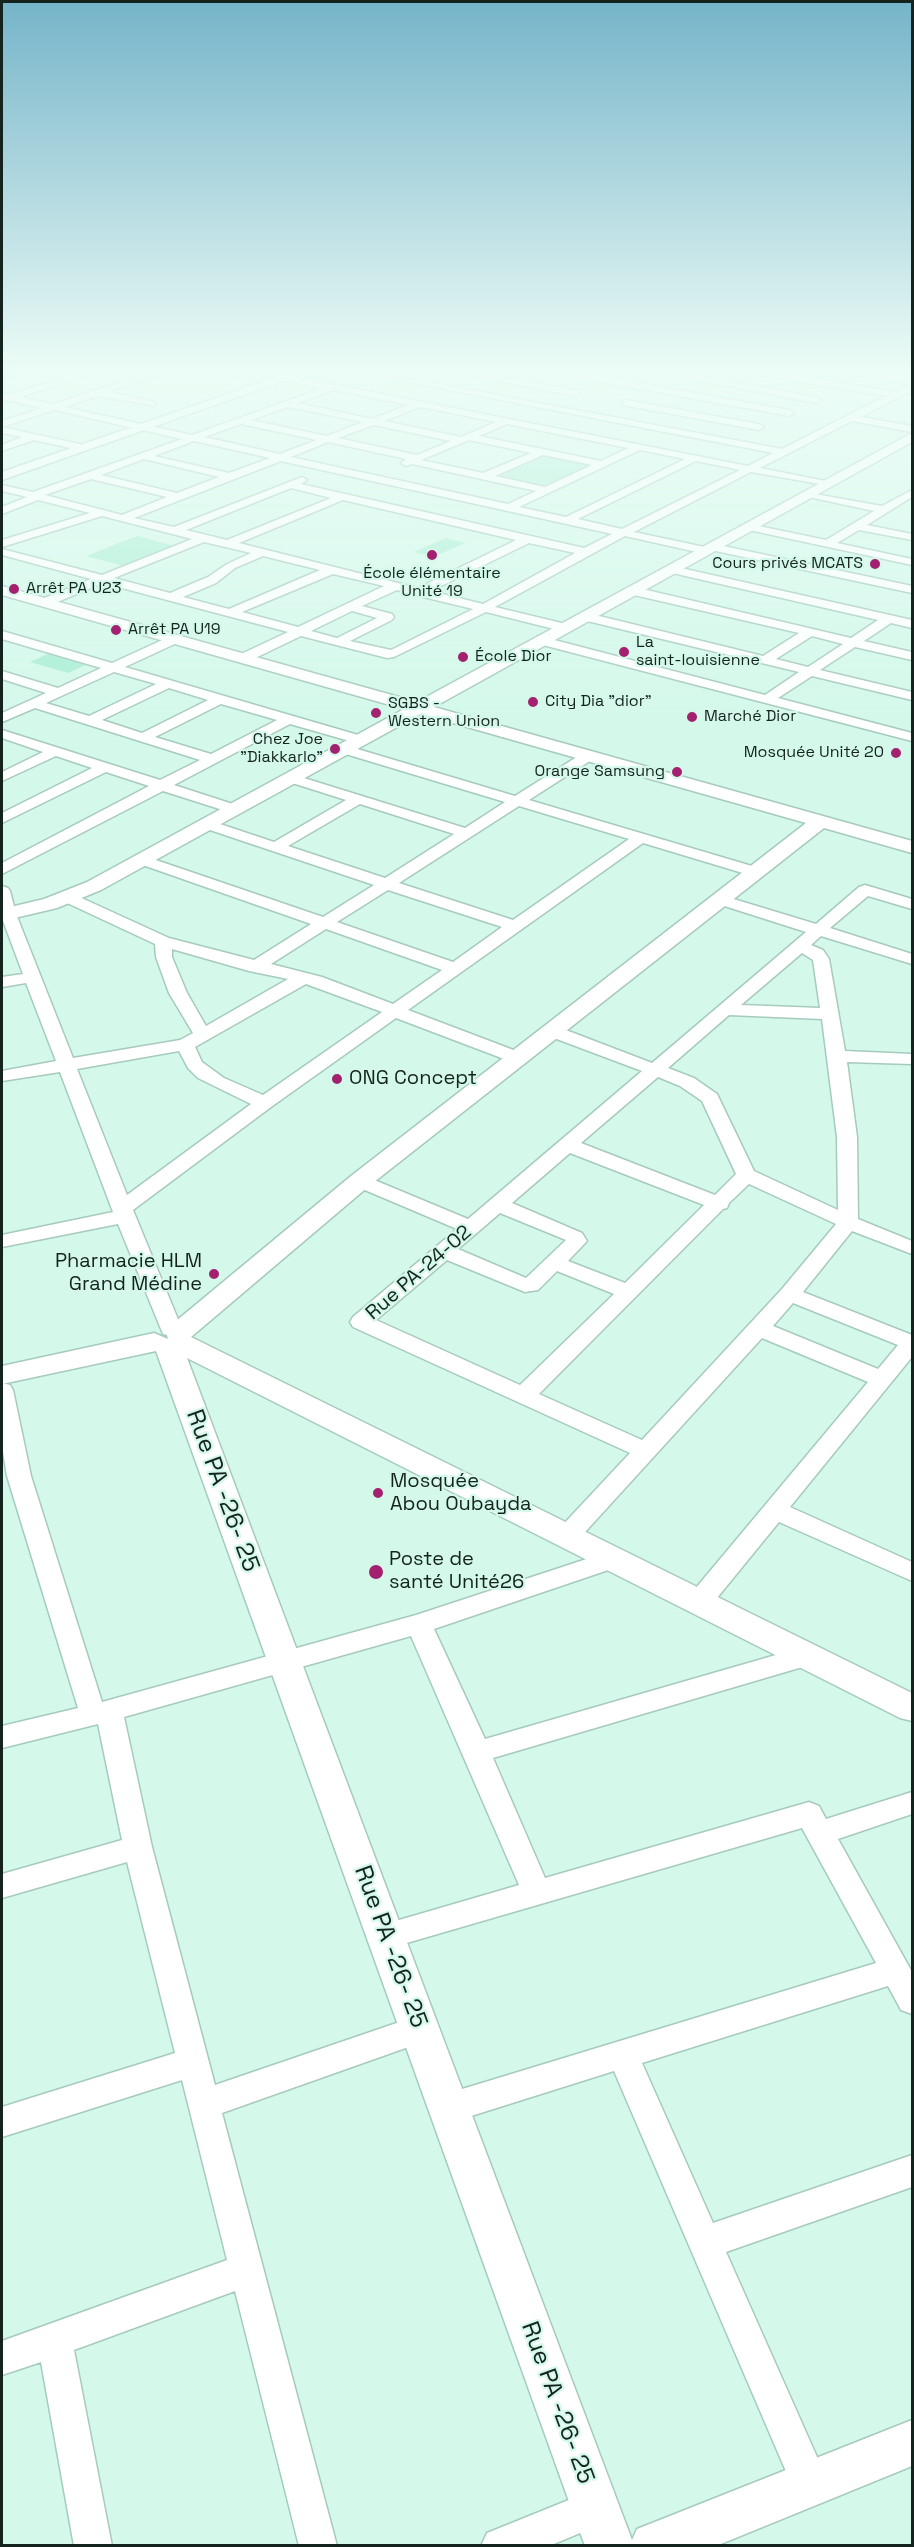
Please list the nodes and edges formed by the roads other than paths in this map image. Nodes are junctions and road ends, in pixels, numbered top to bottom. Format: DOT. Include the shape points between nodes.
graph roads {
  1 [pos="62,486"];
  2 [pos="131,486"];
  3 [pos="208,486"];
  4 [pos="288,486"];
  5 [pos="294,486"];
  6 [pos="412,486"];
  7 [pos="526,486"];
  8 [pos="555,486"];
  9 [pos="638,486"];
  10 [pos="717,486"];
  11 [pos="823,486"];
  12 [pos="2,488"];
  13 [pos="546,490"];
  14 [pos="912,493"];
  15 [pos="808,494"];
  16 [pos="35,496"];
  17 [pos="179,497"];
  18 [pos="342,497"];
  19 [pos="467,498"];
  20 [pos="510,507"];
  21 [pos="885,510"];
  22 [pos="2,511"];
  23 [pos="101,513"];
  24 [pos="427,516"];
  25 [pos="123,518"];
  26 [pos="568,520"];
  27 [pos="591,525"];
  28 [pos="858,526"];
  29 [pos="749,527"];
  30 [pos="174,531"];
  31 [pos="624,533"];
  32 [pos="912,537"];
  33 [pos="203,538"];
  34 [pos="527,539"];
  35 [pos="2,544"];
  36 [pos="228,544"];
  37 [pos="550,544"];
  38 [pos="827,544"];
  39 [pos="710,549"];
  40 [pos="2,552"];
  41 [pos="585,552"];
  42 [pos="261,553"];
  43 [pos="912,562"];
  44 [pos="331,570"];
  45 [pos="672,570"];
  46 [pos="103,579"];
  47 [pos="871,581"];
  48 [pos="394,586"];
  49 [pos="2,590"];
  50 [pos="912,590"];
  51 [pos="634,591"];
  52 [pos="419,592"];
  53 [pos="172,597"];
  54 [pos="46,602"];
  55 [pos="832,606"];
  56 [pos="350,607"];
  57 [pos="484,608"];
  58 [pos="230,613"];
  59 [pos="587,617"];
  60 [pos="888,619"];
  61 [pos="912,624"];
  62 [pos="566,628"];
  63 [pos="299,632"];
  64 [pos="810,632"];
  65 [pos="2,635"];
  66 [pos="175,639"];
  67 [pos="543,641"];
  68 [pos="338,642"];
  69 [pos="853,642"];
  70 [pos="912,656"];
  71 [pos="244,658"];
  72 [pos="766,660"];
  73 [pos="112,667"];
  74 [pos="810,671"];
  75 [pos="2,675"];
  76 [pos="168,684"];
  77 [pos="57,692"];
  78 [pos="912,696"];
  79 [pos="220,699"];
  80 [pos="768,699"];
  81 [pos="33,703"];
  82 [pos="421,708"];
  83 [pos="2,718"];
  84 [pos="290,719"];
  85 [pos="89,721"];
  86 [pos="2,734"];
  87 [pos="912,736"];
  88 [pos="142,738"];
  89 [pos="352,745"];
  90 [pos="55,751"];
  91 [pos="588,756"];
  92 [pos="212,759"];
  93 [pos="105,767"];
  94 [pos="2,777"];
  95 [pos="291,778"];
  96 [pos="162,786"];
  97 [pos="358,799"];
  98 [pos="516,801"];
  99 [pos="234,809"];
  100 [pos="2,819"];
  101 [pos="821,821"];
  102 [pos="206,824"];
  103 [pos="466,833"];
  104 [pos="640,837"];
  105 [pos="276,847"];
  106 [pos="912,847"];
  107 [pos="142,860"];
  108 [pos="2,869"];
  109 [pos="756,872"];
  110 [pos="386,883"];
  111 [pos="2,891"];
  112 [pos="69,898"];
  113 [pos="721,900"];
  114 [pos="912,904"];
  115 [pos="5,914"];
  116 [pos="324,923"];
  117 [pos="514,926"];
  118 [pos="819,930"];
  119 [pos="163,942"];
  120 [pos="800,946"];
  121 [pos="912,959"];
  122 [pos="255,967"];
  123 [pos="454,968"];
  124 [pos="33,976"];
  125 [pos="301,979"];
  126 [pos="2,982"];
  127 [pos="725,1010"];
  128 [pos="394,1011"];
  129 [pos="831,1014"];
  130 [pos="552,1031"];
  131 [pos="203,1036"];
  132 [pos="184,1045"];
  133 [pos="837,1056"];
  134 [pos="518,1058"];
  135 [pos="912,1059"];
  136 [pos="66,1065"];
  137 [pos="657,1069"];
  138 [pos="2,1076"];
  139 [pos="264,1103"];
  140 [pos="568,1145"];
  141 [pos="747,1175"];
  142 [pos="360,1181"];
  143 [pos="720,1204"];
  144 [pos="498,1205"];
  145 [pos="123,1212"];
  146 [pos="848,1222"];
  147 [pos="471,1228"];
  148 [pos="2,1241"];
  149 [pos="912,1248"];
  150 [pos="444,1251"];
  151 [pos="555,1263"];
  152 [pos="629,1292"];
  153 [pos="790,1294"];
  154 [pos="758,1328"];
  155 [pos="171,1339"];
  156 [pos="912,1343"];
  157 [pos="2,1375"];
  158 [pos="882,1379"];
  159 [pos="2,1390"];
  160 [pos="524,1396"];
  161 [pos="645,1451"];
  162 [pos="10,1478"];
  163 [pos="775,1510"];
  164 [pos="567,1536"];
  165 [pos="614,1559"];
  166 [pos="912,1571"];
  167 [pos="699,1602"];
  168 [pos="419,1624"];
  169 [pos="807,1656"];
  170 [pos="285,1662"];
  171 [pos="912,1708"];
  172 [pos="101,1712"];
  173 [pos="2,1737"];
  174 [pos="477,1752"];
  175 [pos="912,1803"];
  176 [pos="819,1833"];
  177 [pos="138,1846"];
  178 [pos="2,1886"];
  179 [pos="537,1892"];
  180 [pos="386,1936"];
  181 [pos="907,1987"];
  182 [pos="420,2029"];
  183 [pos="623,2055"];
  184 [pos="193,2062"];
  185 [pos="204,2104"];
  186 [pos="449,2108"];
  187 [pos="2,2122"];
  188 [pos="912,2171"];
  189 [pos="705,2242"];
  190 [pos="247,2270"];
  191 [pos="54,2339"];
  192 [pos="2,2358"];
  193 [pos="912,2443"];
  194 [pos="810,2484"];
  195 [pos="596,2508"];
  196 [pos="93,2546"];
  197 [pos="318,2546"];
  198 [pos="500,2546"];
  199 [pos="610,2546"];
  200 [pos="654,2546"];
  1 -- 16 [label="street"];
  2 -- 17 [label="street"];
  3 -- 17 [label="street"];
  4 -- 30 [label="street"];
  5 -- 18 [label="street"];
  6 -- 19 [label="street"];
  7 -- 13 [label="street"];
  8 -- 13 [label="street"];
  9 -- 26 [label="street"];
  10 -- 31 [label="street"];
  11 -- 15 [label="street"];
  12 -- 16 [label="street"];
  13 -- 20 [label="street"];
  14 -- 21 [label="street"];
  15 -- 21 [label="street"];
  15 -- 29 [label="street"];
  16 -- 22 [label="street"];
  16 -- 23 [label="street"];
  17 -- 25 [label="street"];
  18 -- 24 [label="street"];
  18 -- 36 [label="street"];
  19 -- 20 [label="street"];
  19 -- 24 [label="street"];
  20 -- 26 [label="street"];
  21 -- 28 [label="street"];
  23 -- 25 [label="street"];
  23 -- 35 [label="street"];
  24 -- 34 [label="street"];
  25 -- 30 [label="street"];
  26 -- 27 [label="street"];
  27 -- 31 [label="street"];
  27 -- 37 [label="street"];
  28 -- 32 [label="street"];
  28 -- 38 [label="street"];
  29 -- 38 [label="street"];
  29 -- 39 [label="street"];
  30 -- 33 [label="street"];
  31 -- 39 [label="street"];
  31 -- 41 [label="street"];
  33 -- 36 [label="street"];
  33 -- 46 [label="street"];
  34 -- 37 [label="street"];
  34 -- 52 [label="street"];
  36 -- 42 [label="street"];
  37 -- 41 [label="street"];
  38 -- 43 [label="street"];
  39 -- 45 [label="street"];
  39 -- 47 [label="street"];
  40 -- 46 [label="street"];
  41 -- 57 [label="street"];
  42 -- 44 [label="street"];
  42 -- 53 [label="street"];
  44 -- 48 [label="street"];
  44 -- 58 [label="street"];
  45 -- 51 [label="street"];
  45 -- 55 [label="street"];
  46 -- 53 [label="street"];
  46 -- 54 [label="street"];
  47 -- 50 [label="street"];
  47 -- 55 [label="street"];
  48 -- 52 [label="street"];
  48 -- 56 [label="street"];
  49 -- 54 [label="street"];
  51 -- 59 [label="street"];
  51 -- 64 [label="street"];
  52 -- 57 [label="street"];
  53 -- 58 [label="street"];
  54 -- 66 [label="street"];
  55 -- 60 [label="street"];
  56 -- 63 [label="street"];
  56 -- 68 [label="street" via="388,617"];
  57 -- 62 [label="street"];
  57 -- 68 [label="street" via="394,653"];
  58 -- 63 [label="street"];
  59 -- 62 [label="street"];
  59 -- 72 [label="street"];
  60 -- 61 [label="street"];
  60 -- 69 [label="street"];
  62 -- 67 [label="street"];
  63 -- 68 [label="street"];
  63 -- 71 [label="street"];
  64 -- 69 [label="street"];
  64 -- 72 [label="street"];
  65 -- 73 [label="street"];
  66 -- 71 [label="street"];
  66 -- 73 [label="street"];
  67 -- 80 [label="street"];
  67 -- 82 [label="street"];
  69 -- 70 [label="street"];
  69 -- 74 [label="street"];
  71 -- 82 [label="street"];
  72 -- 74 [label="street"];
  73 -- 76 [label="street"];
  73 -- 77 [label="street"];
  74 -- 78 [label="street"];
  74 -- 80 [label="street"];
  75 -- 77 [label="street"];
  76 -- 79 [label="street"];
  76 -- 85 [label="street"];
  77 -- 81 [label="street"];
  79 -- 84 [label="street"];
  79 -- 88 [label="street"];
  80 -- 87 [label="street"];
  81 -- 83 [label="street"];
  81 -- 85 [label="street"];
  82 -- 89 [label="street"];
  82 -- 91 [label="street"];
  84 -- 89 [label="street"];
  84 -- 92 [label="street"];
  85 -- 88 [label="street"];
  86 -- 90 [label="street"];
  88 -- 92 [label="street"];
  89 -- 95 [label="street"];
  89 -- 98 [label="street"];
  90 -- 93 [label="street"];
  90 -- 94 [label="street"];
  91 -- 98 [label="street"];
  91 -- 101 [label="street"];
  92 -- 96 [label="street"];
  93 -- 96 [label="street"];
  93 -- 100 [label="street"];
  95 -- 97 [label="street"];
  95 -- 99 [label="street"];
  96 -- 99 [label="street"];
  96 -- 108 [label="street"];
  97 -- 103 [label="street"];
  97 -- 105 [label="street"];
  98 -- 103 [label="street"];
  98 -- 104 [label="street"];
  99 -- 102 [label="street"];
  101 -- 106 [label="street"];
  101 -- 109 [label="street"];
  102 -- 105 [label="street"];
  102 -- 107 [label="street"];
  103 -- 110 [label="street"];
  104 -- 109 [label="street"];
  104 -- 117 [label="street"];
  105 -- 110 [label="street"];
  107 -- 112 [label="street"];
  107 -- 116 [label="street"];
  109 -- 113 [label="street"];
  110 -- 116 [label="street"];
  110 -- 117 [label="street"];
  111 -- 115 [label="street"];
  112 -- 115 [label="street"];
  112 -- 119 [label="street"];
  113 -- 118 [label="street"];
  113 -- 130 [label="street"];
  114 -- 118 [label="street, Rue PA-24-02" via="865,890"];
  115 -- 124 [label="street"];
  116 -- 122 [label="street"];
  116 -- 123 [label="street"];
  117 -- 123 [label="street"];
  118 -- 120 [label="street, Rue PA-24-02"];
  118 -- 121 [label="street"];
  119 -- 122 [label="street"];
  119 -- 131 [label="street" via="174,985"];
  120 -- 127 [label="street, Rue PA-24-02"];
  120 -- 129 [label="street" via="821,959"];
  122 -- 125 [label="street"];
  123 -- 128 [label="street"];
  124 -- 126 [label="street"];
  124 -- 136 [label="street"];
  125 -- 128 [label="street"];
  125 -- 131 [label="street"];
  127 -- 129 [label="street"];
  127 -- 137 [label="street, Rue PA-24-02"];
  128 -- 134 [label="street"];
  128 -- 139 [label="street"];
  129 -- 133 [label="street"];
  130 -- 134 [label="street"];
  130 -- 137 [label="street"];
  131 -- 132 [label="street"];
  132 -- 136 [label="street"];
  132 -- 139 [label="street" via="204,1074"];
  133 -- 135 [label="street"];
  133 -- 146 [label="street" via="847,1137"];
  134 -- 142 [label="street"];
  136 -- 138 [label="street"];
  136 -- 145 [label="street"];
  137 -- 140 [label="street, Rue PA-24-02"];
  137 -- 141 [label="street" via="710,1098"];
  139 -- 145 [label="street"];
  140 -- 143 [label="street"];
  140 -- 144 [label="street, Rue PA-24-02"];
  141 -- 143 [label="street"];
  141 -- 146 [label="street"];
  142 -- 147 [label="street"];
  142 -- 155 [label="street"];
  143 -- 152 [label="street"];
  144 -- 147 [label="street, Rue PA-24-02"];
  144 -- 151 [label="street" via="575,1237 575,1244"];
  145 -- 148 [label="street"];
  145 -- 155 [label="street"];
  146 -- 149 [label="street"];
  146 -- 153 [label="street"];
  147 -- 150 [label="street, Rue PA-24-02"];
  150 -- 151 [label="street" via="525,1285 535,1283"];
  150 -- 160 [label="street, Rue PA-24-02" via="361,1322"];
  151 -- 152 [label="street"];
  152 -- 160 [label="street"];
  153 -- 154 [label="street"];
  153 -- 156 [label="street"];
  154 -- 158 [label="street"];
  154 -- 161 [label="street"];
  155 -- 157 [label="street"];
  155 -- 164 [label="street"];
  155 -- 170 [label="street, Rue PA -26- 25"];
  156 -- 158 [label="street"];
  158 -- 163 [label="street"];
  159 -- 162 [label="street"];
  160 -- 161 [label="street, Rue PA-24-02"];
  161 -- 164 [label="street"];
  162 -- 172 [label="street"];
  163 -- 166 [label="street"];
  163 -- 167 [label="street"];
  164 -- 165 [label="street"];
  165 -- 167 [label="street"];
  165 -- 168 [label="street"];
  167 -- 169 [label="street"];
  168 -- 170 [label="street"];
  168 -- 174 [label="street"];
  169 -- 171 [label="street"];
  169 -- 174 [label="street"];
  170 -- 172 [label="street"];
  170 -- 180 [label="street, Rue PA -26- 25"];
  172 -- 173 [label="street"];
  172 -- 177 [label="street"];
  174 -- 179 [label="street"];
  175 -- 176 [label="street"];
  176 -- 179 [label="street" via="809,1814"];
  176 -- 181 [label="street"];
  177 -- 178 [label="street"];
  177 -- 184 [label="street"];
  179 -- 180 [label="street"];
  180 -- 182 [label="street, Rue PA -26- 25"];
  181 -- 183 [label="street"];
  182 -- 185 [label="street"];
  182 -- 186 [label="street, Rue PA -26- 25"];
  183 -- 186 [label="street"];
  183 -- 189 [label="street"];
  184 -- 185 [label="street"];
  184 -- 187 [label="street"];
  185 -- 190 [label="street"];
  186 -- 195 [label="street, Rue PA -26- 25"];
  188 -- 189 [label="street"];
  189 -- 194 [label="street"];
  190 -- 191 [label="street"];
  190 -- 197 [label="street"];
  191 -- 192 [label="street"];
  191 -- 196 [label="street"];
  193 -- 194 [label="street"];
  194 -- 200 [label="street"];
  195 -- 198 [label="street"];
  195 -- 199 [label="street, Rue PA -26- 25"];
}
